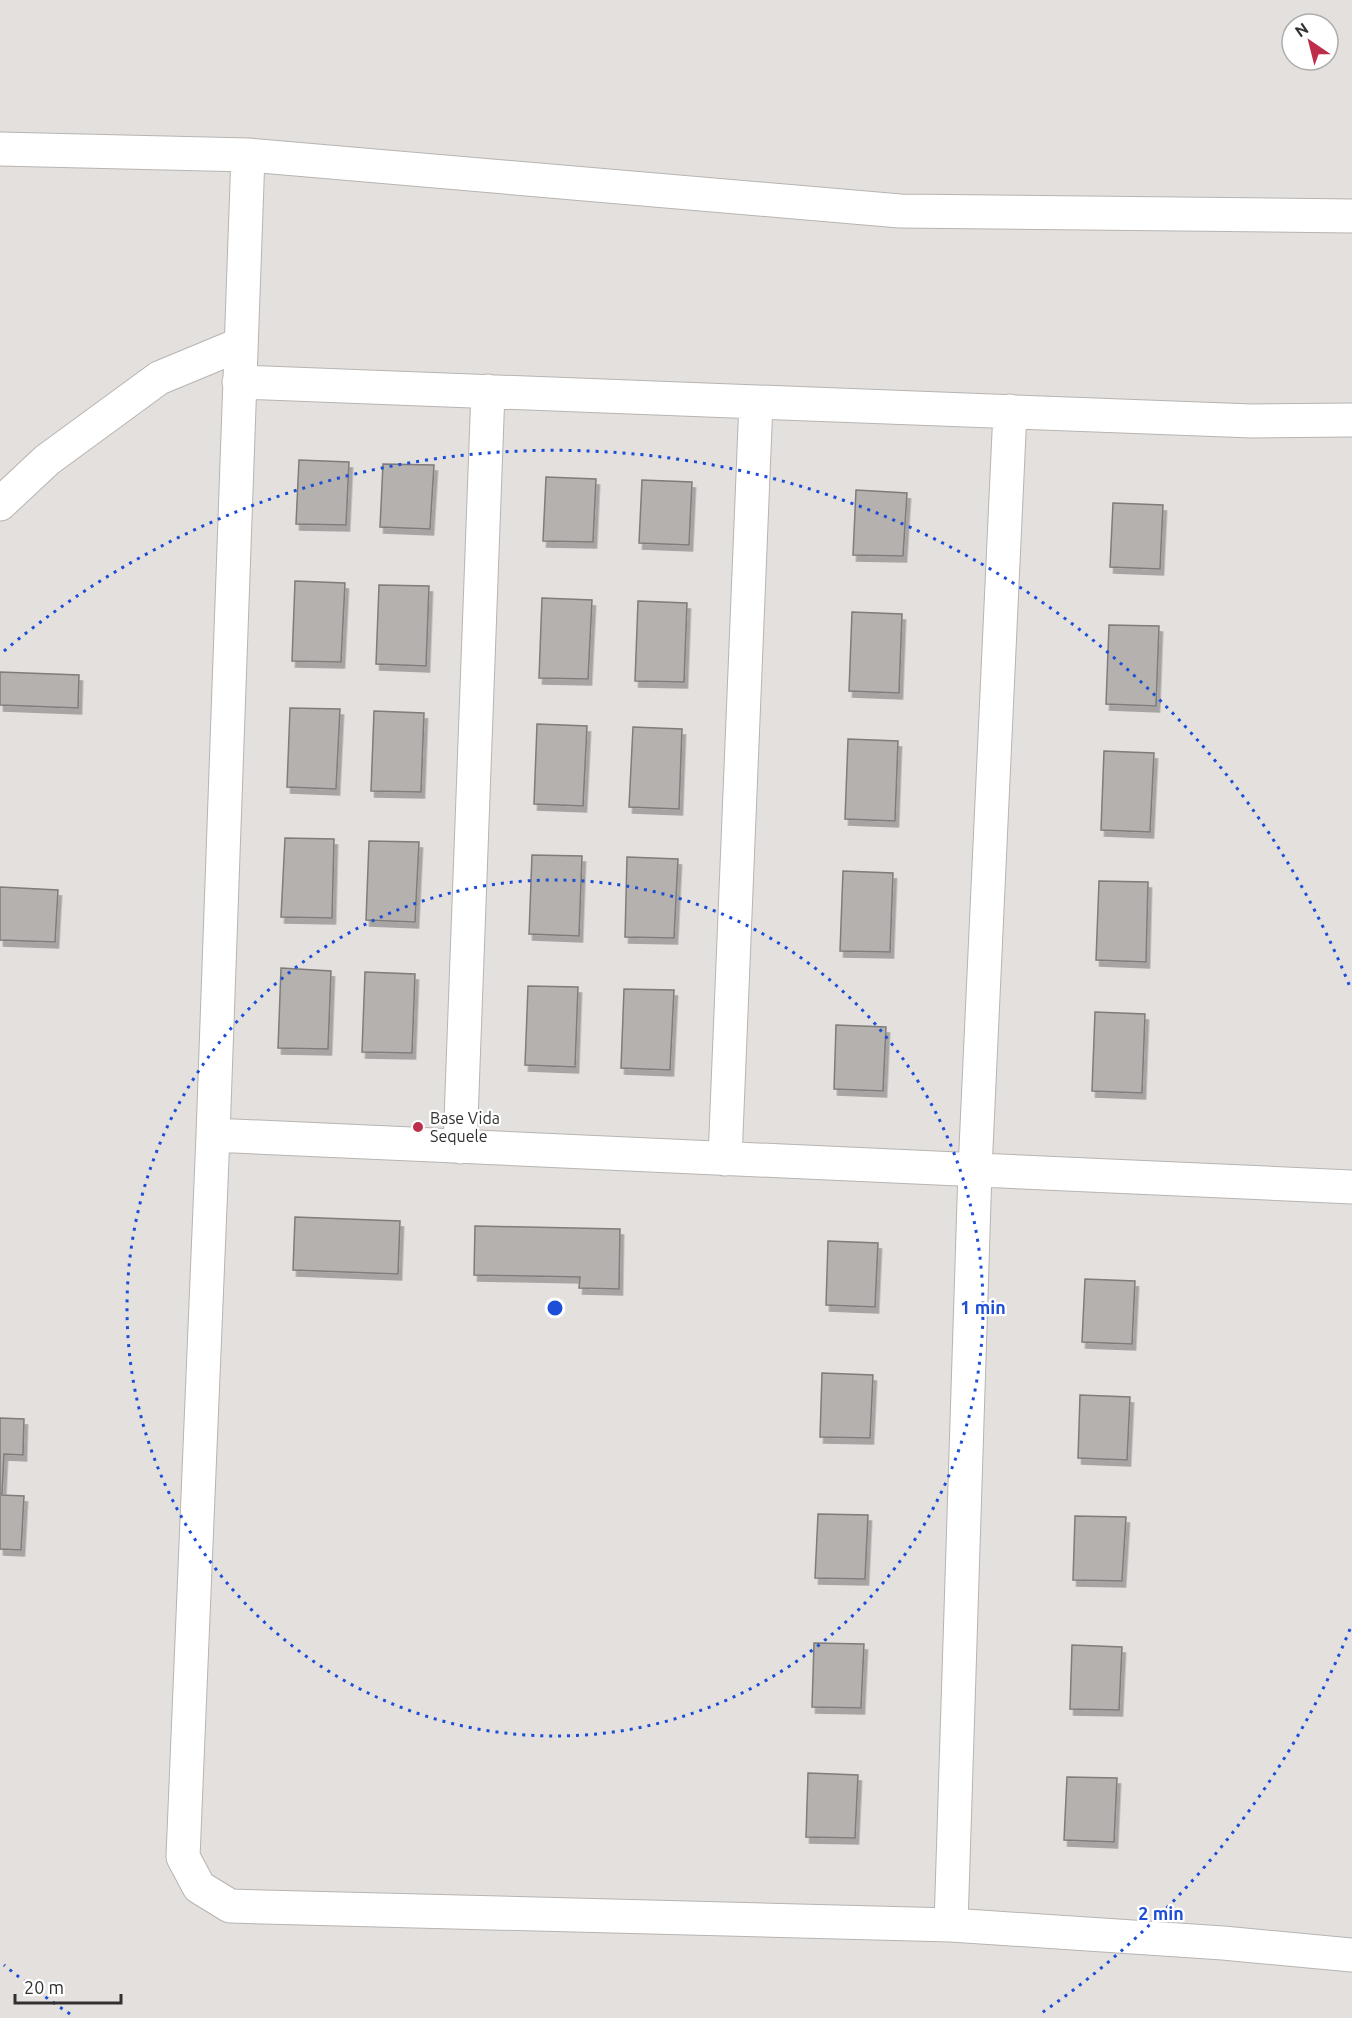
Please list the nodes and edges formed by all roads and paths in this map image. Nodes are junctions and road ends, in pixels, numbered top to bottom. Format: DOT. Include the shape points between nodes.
graph roads {
  1 [pos="0,149"];
  2 [pos="248,155"];
  3 [pos="1352,216"];
  4 [pos="241,344"];
  5 [pos="239,382"];
  6 [pos="488,391"];
  7 [pos="756,402"];
  8 [pos="1010,411"];
  9 [pos="1352,420"];
  10 [pos="0,504"];
  11 [pos="213,1135"];
  12 [pos="460,1147"];
  13 [pos="725,1159"];
  14 [pos="975,1170"];
  15 [pos="1352,1187"];
  16 [pos="951,1925"];
  17 [pos="1352,1954"];
  1 -- 2 [label="street"];
  2 -- 3 [label="street" via="900,211"];
  2 -- 4 [label="street"];
  4 -- 5 [label="street"];
  4 -- 10 [label="street" via="159,378 47,460"];
  5 -- 6 [label="street"];
  5 -- 11 [label="street"];
  6 -- 7 [label="street"];
  6 -- 12 [label="street"];
  7 -- 8 [label="street"];
  7 -- 13 [label="street"];
  8 -- 9 [label="street" via="1252,421"];
  8 -- 14 [label="street"];
  11 -- 12 [label="street"];
  11 -- 16 [label="street" via="183,1857 199,1887 230,1906"];
  12 -- 13 [label="street"];
  13 -- 14 [label="street"];
  14 -- 15 [label="street"];
  14 -- 16 [label="street"];
  16 -- 17 [label="street"];
}
